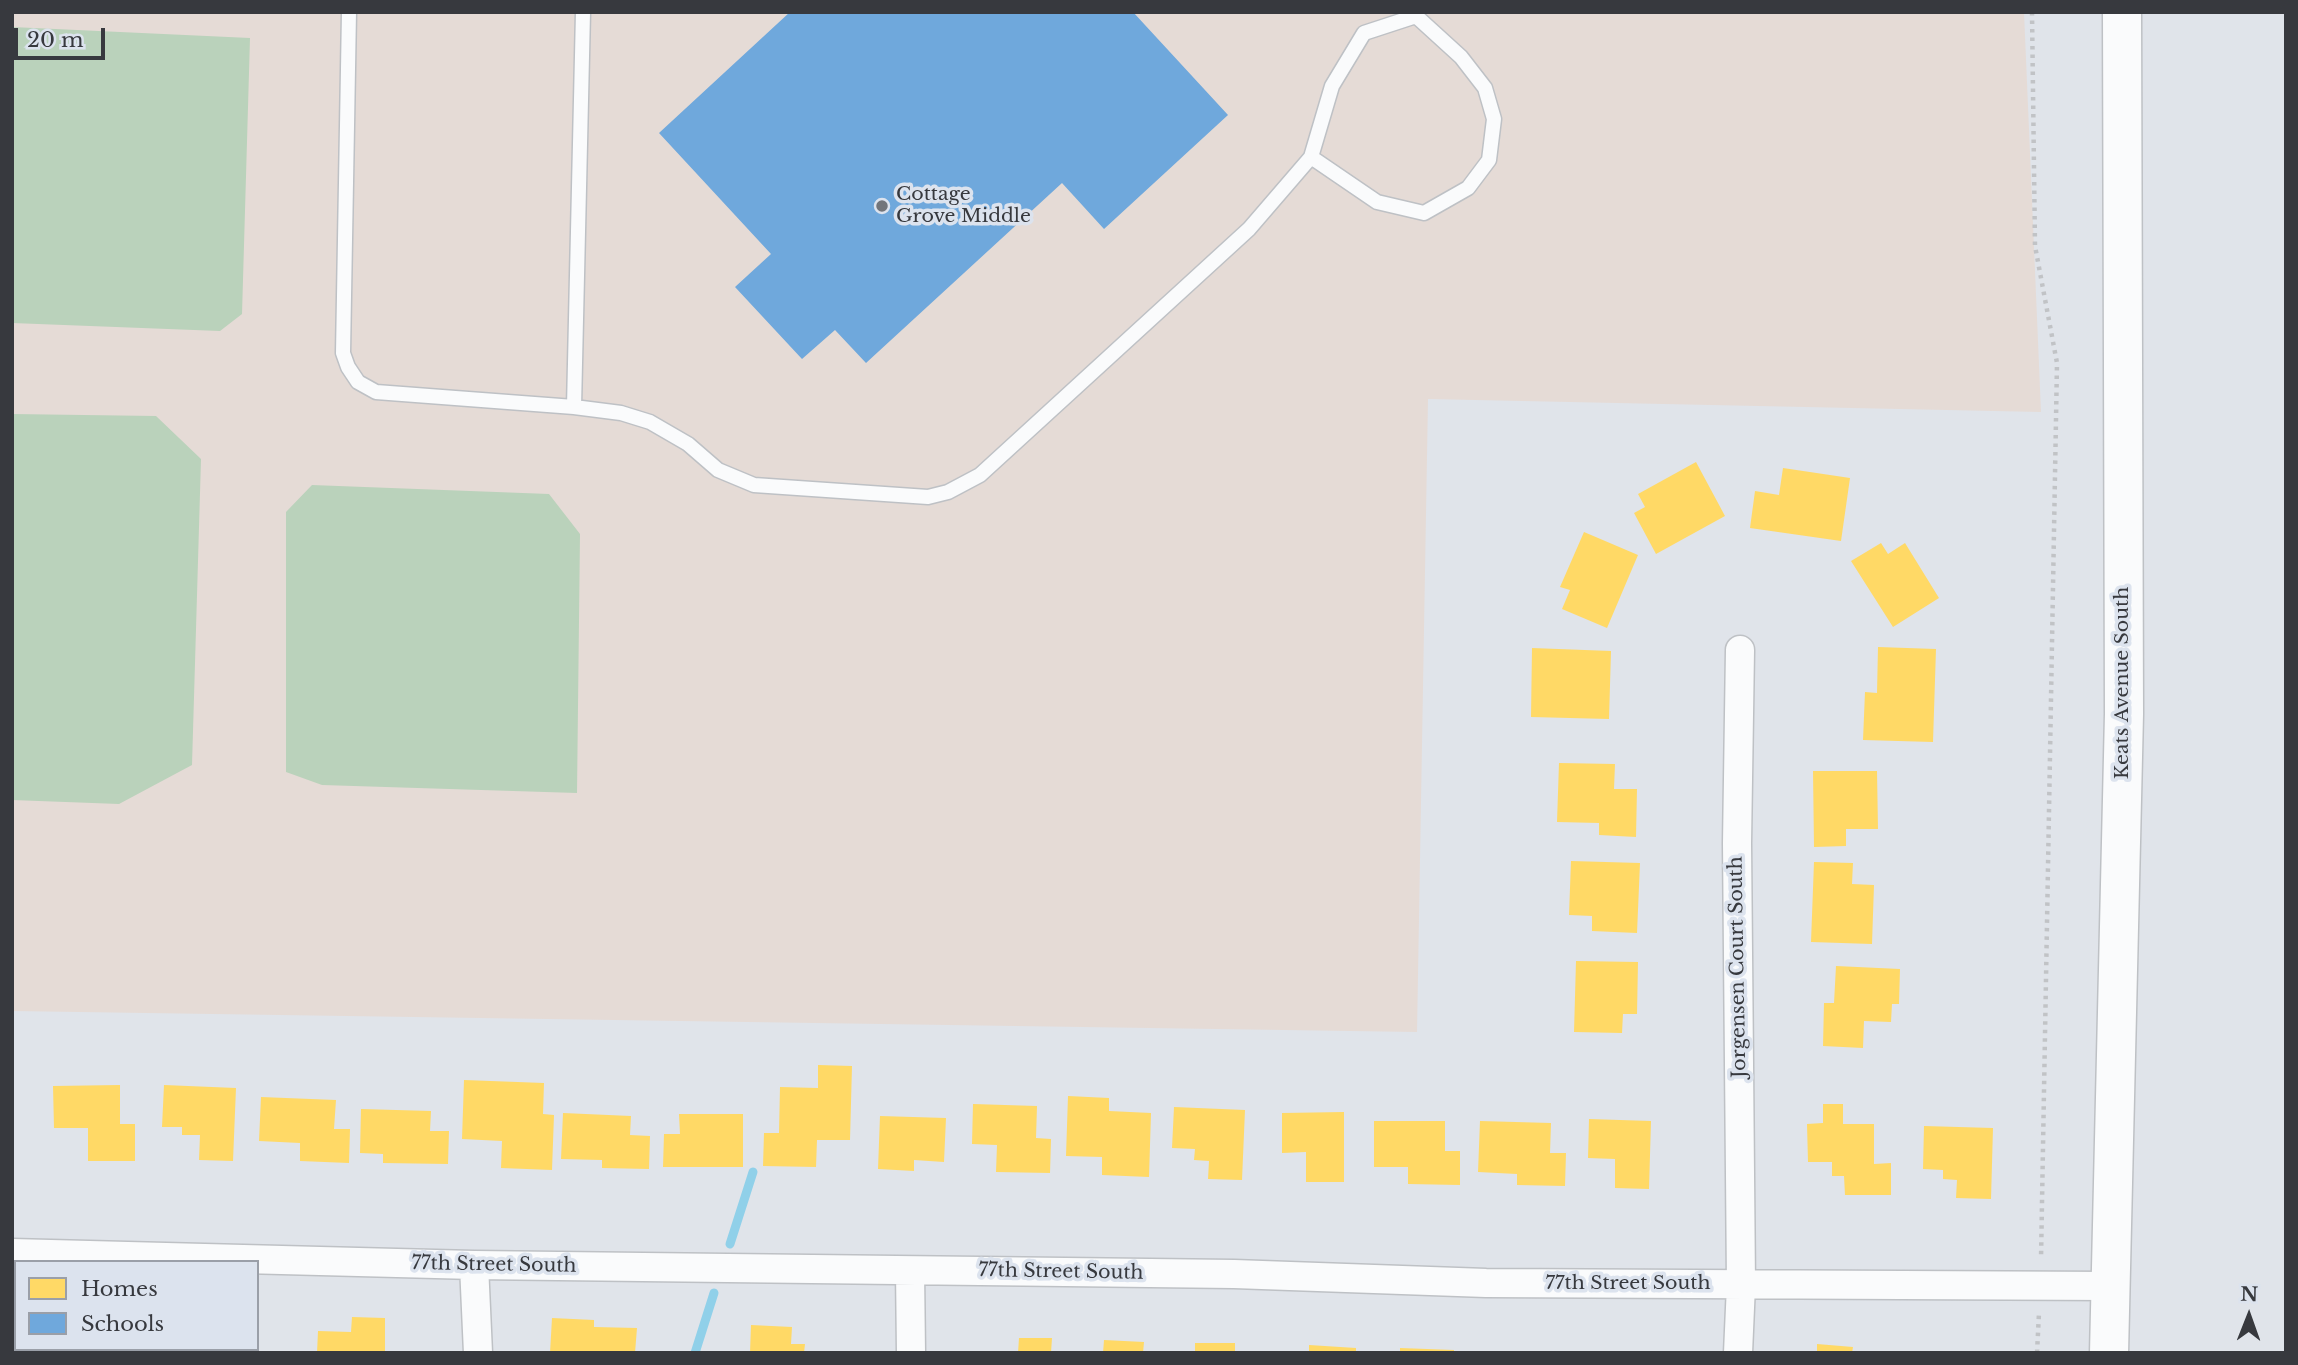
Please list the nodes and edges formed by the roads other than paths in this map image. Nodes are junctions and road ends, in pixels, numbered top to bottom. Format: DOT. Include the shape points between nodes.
graph roads {
  1 [pos="349,12"];
  2 [pos="583,12"];
  3 [pos="2122,12"];
  4 [pos="1416,14"];
  5 [pos="1311,157"];
  6 [pos="574,407"];
  7 [pos="1740,650"];
  8 [pos="12,1253"];
  9 [pos="44,1258"];
  10 [pos="167,1260"];
  11 [pos="259,1262"];
  12 [pos="474,1265"];
  13 [pos="910,1270"];
  14 [pos="1741,1284"];
  15 [pos="2110,1286"];
  16 [pos="478,1353"];
  17 [pos="911,1353"];
  18 [pos="1738,1353"];
  19 [pos="2109,1353"];
  1 -- 6 [label="lane" via="343,353 348,368 358,382 376,392"];
  2 -- 6 [label="lane"];
  3 -- 15 [label="main road, Keats Avenue South" via="2124,714"];
  4 -- 5 [label="lane" via="1364,33 1332,86"];
  4 -- 5 [label="lane" via="1461,57 1485,88 1494,119 1489,160 1468,188 1424,214 1377,202"];
  5 -- 6 [label="lane" via="1239,238 980,475 948,492 928,497 754,485 718,470 688,444 649,422"];
  7 -- 14 [label="street, Jorgensen Court South"];
  8 -- 9 [label="street, 77th Street South"];
  9 -- 10 [label="street, 77th Street South"];
  11 -- 12 [label="street, 77th Street South"];
  12 -- 13 [label="street, 77th Street South"];
  12 -- 16 [label="street"];
  13 -- 14 [label="street, 77th Street South"];
  13 -- 17 [label="street"];
  14 -- 15 [label="street, 77th Street South"];
  14 -- 18 [label="street, Jorgensen Court South"];
  15 -- 19 [label="main road, Keats Avenue South"];
}
